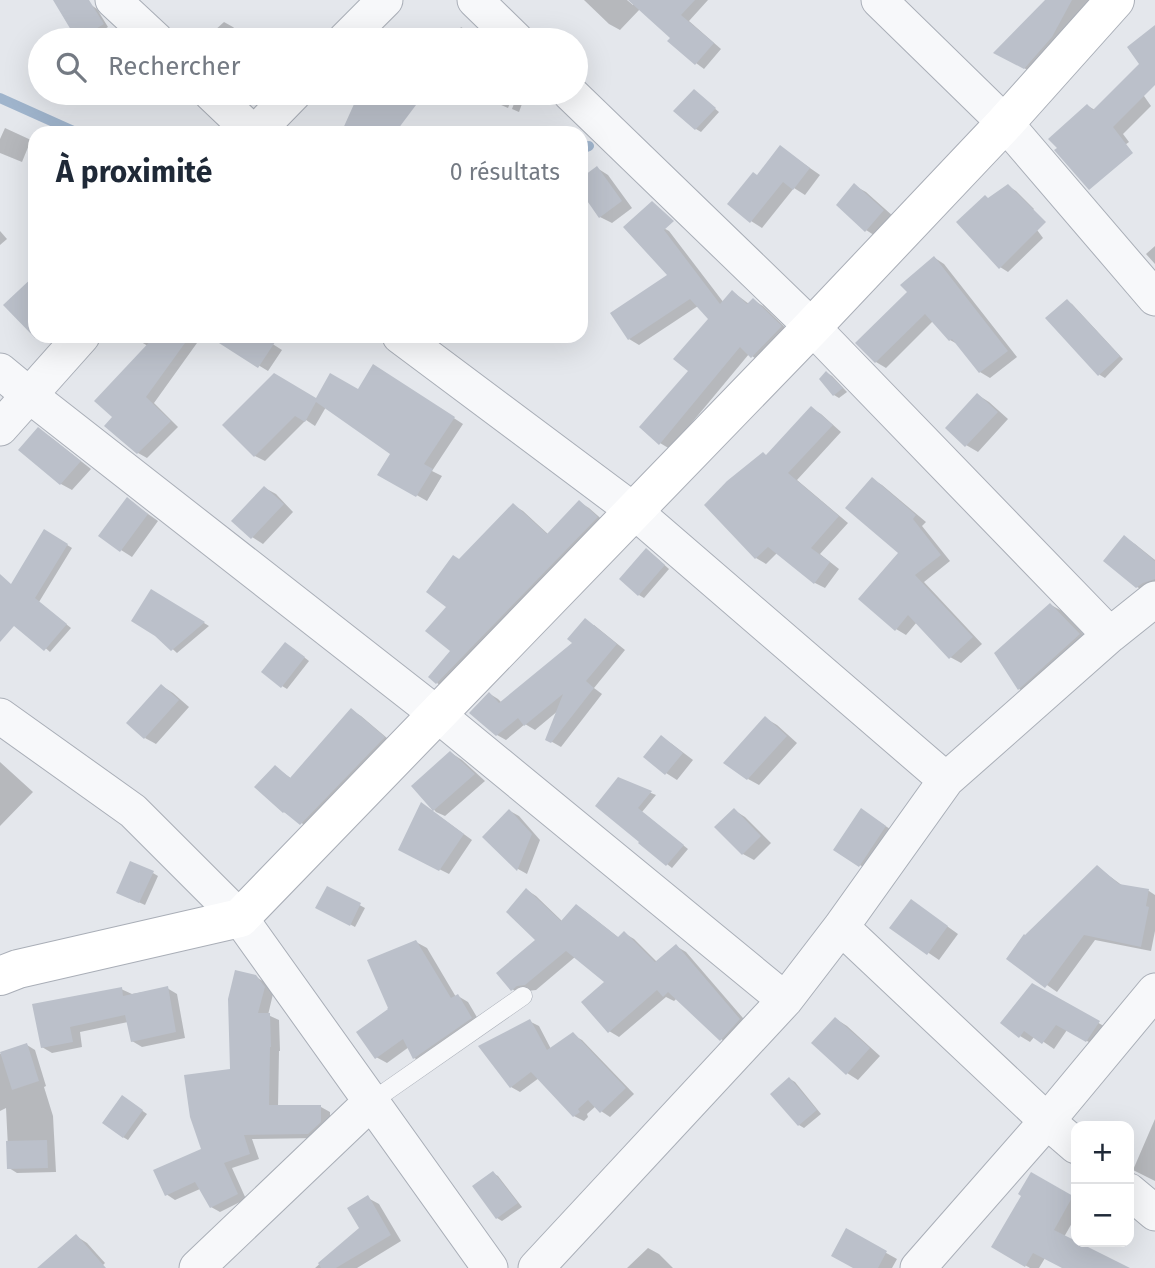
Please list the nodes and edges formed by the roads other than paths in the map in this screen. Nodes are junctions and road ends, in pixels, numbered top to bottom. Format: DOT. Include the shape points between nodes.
graph roads {
  1 [pos="113,0"];
  2 [pos="384,0"];
  3 [pos="475,0"];
  4 [pos="879,0"];
  5 [pos="1115,0"];
  6 [pos="143,28"];
  7 [pos="357,28"];
  8 [pos="504,28"];
  9 [pos="224,105"];
  10 [pos="282,105"];
  11 [pos="582,105"];
  12 [pos="1005,123"];
  13 [pos="246,126"];
  14 [pos="261,126"];
  15 [pos="1155,298"];
  16 [pos="812,327"];
  17 [pos="76,343"];
  18 [pos="409,343"];
  19 [pos="0,370"];
  20 [pos="29,395"];
  21 [pos="0,428"];
  22 [pos="634,511"];
  23 [pos="1155,599"];
  24 [pos="1110,635"];
  25 [pos="438,715"];
  26 [pos="0,716"];
  27 [pos="946,780"];
  28 [pos="240,918"];
  29 [pos="841,928"];
  30 [pos="0,976"];
  31 [pos="1155,991"];
  32 [pos="523,996"];
  33 [pos="785,1000"];
  34 [pos="371,1102"];
  35 [pos="1047,1121"];
  36 [pos="1071,1142"];
  37 [pos="1134,1195"];
  38 [pos="1155,1213"];
  39 [pos="197,1268"];
  40 [pos="490,1268"];
  41 [pos="536,1268"];
  42 [pos="918,1268"];
  1 -- 6 [label="street"];
  2 -- 7 [label="street"];
  3 -- 8 [label="street"];
  4 -- 12 [label="street"];
  5 -- 12 [label="street"];
  9 -- 13 [label="street"];
  10 -- 14 [label="street"];
  11 -- 16 [label="street"];
  12 -- 15 [label="street"];
  12 -- 16 [label="street"];
  16 -- 22 [label="street"];
  16 -- 24 [label="street"];
  17 -- 20 [label="street"];
  18 -- 22 [label="street"];
  19 -- 20 [label="street"];
  20 -- 21 [label="street"];
  20 -- 25 [label="street"];
  22 -- 25 [label="street"];
  22 -- 27 [label="street"];
  23 -- 24 [label="street"];
  24 -- 27 [label="street"];
  25 -- 28 [label="street"];
  25 -- 33 [label="street"];
  26 -- 28 [label="street" via="133,811"];
  27 -- 29 [label="street"];
  28 -- 30 [label="street"];
  28 -- 34 [label="street"];
  29 -- 33 [label="street"];
  29 -- 35 [label="street"];
  31 -- 35 [label="street"];
  32 -- 34 [label="lane"];
  33 -- 41 [label="street"];
  34 -- 39 [label="street"];
  34 -- 40 [label="street"];
  35 -- 36 [label="street"];
  35 -- 42 [label="street"];
  37 -- 38 [label="street"];
}
